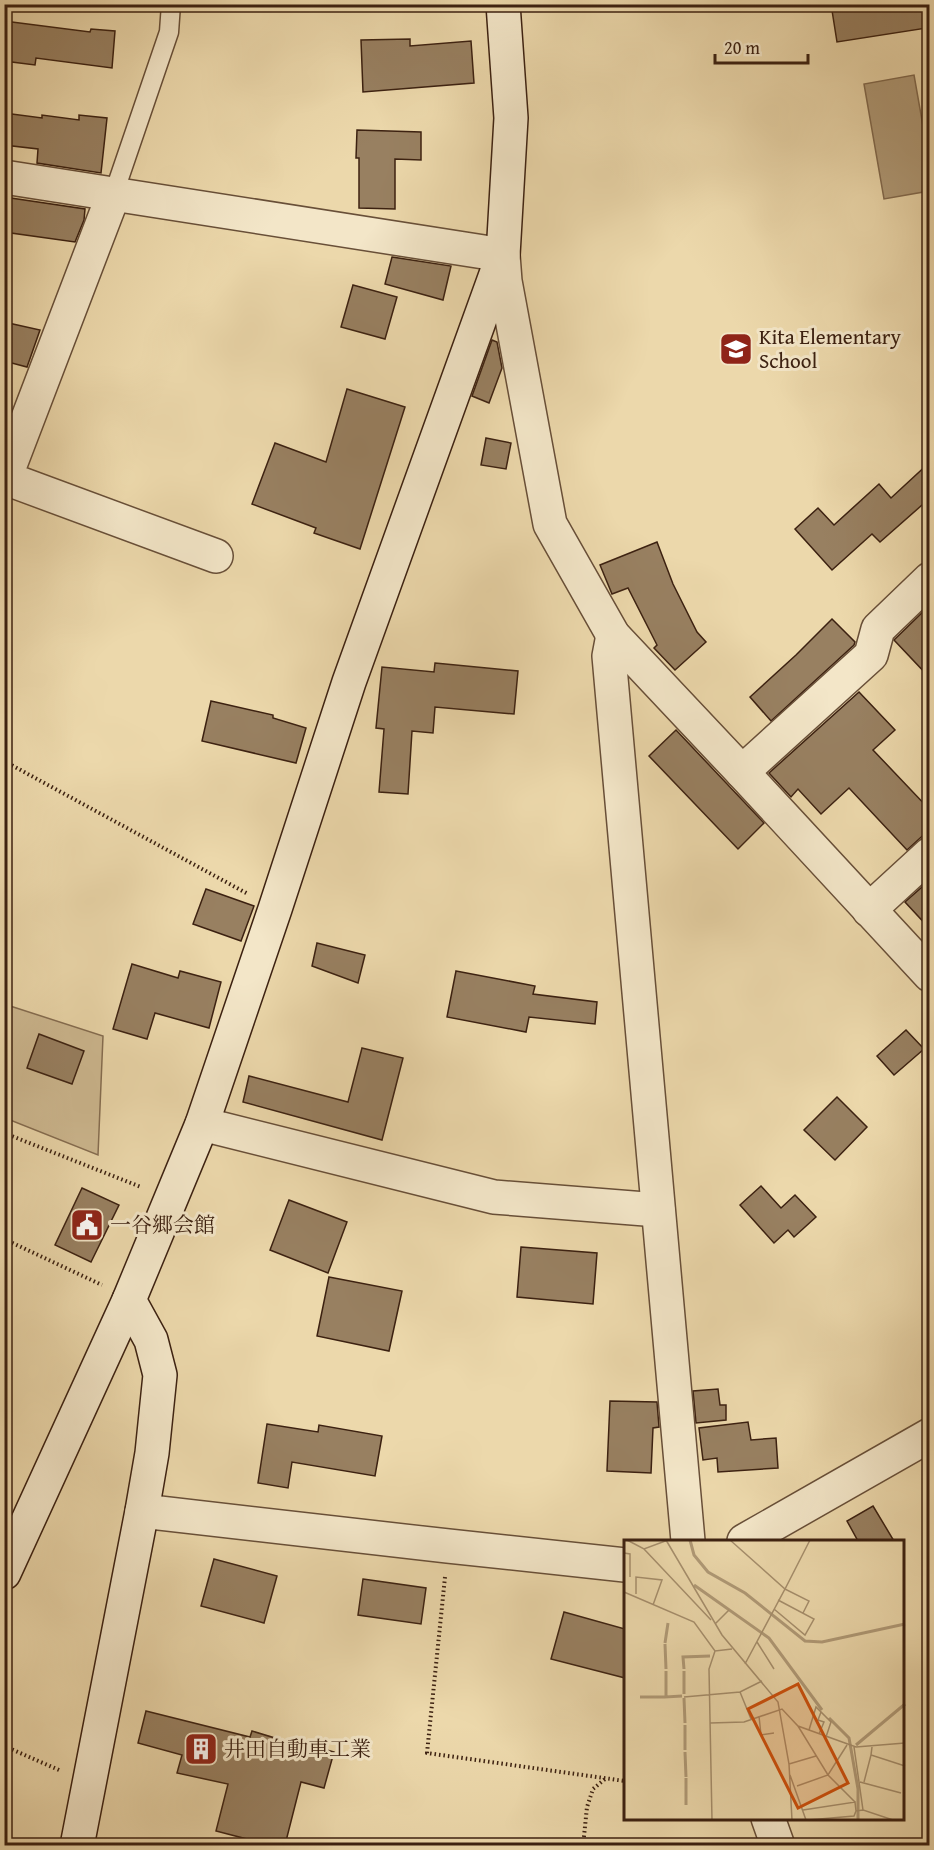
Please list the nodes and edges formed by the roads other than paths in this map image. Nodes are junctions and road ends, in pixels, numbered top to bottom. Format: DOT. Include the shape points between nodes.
graph roads {
  1 [pos="171,4"];
  2 [pos="503,4"];
  3 [pos="4,177"];
  4 [pos="114,193"];
  5 [pos="503,255"];
  6 [pos="216,556"];
  7 [pos="930,579"];
  8 [pos="613,635"];
  9 [pos="742,772"];
  10 [pos="930,854"];
  11 [pos="869,910"];
  12 [pos="930,975"];
  13 [pos="202,1124"];
  14 [pos="658,1210"];
  15 [pos="129,1300"];
  16 [pos="930,1435"];
  17 [pos="142,1511"];
  18 [pos="688,1540"];
  19 [pos="746,1540"];
  20 [pos="624,1565"];
  21 [pos="4,1573"];
  22 [pos="769,1820"];
  23 [pos="77,1845"];
  24 [pos="778,1845"];
  1 -- 4 [label="lane" via="168,32"];
  2 -- 5 [label="street" via="511,118"];
  3 -- 4 [label="street"];
  4 -- 5 [label="street"];
  4 -- 6 [label="street" via="5,478"];
  5 -- 8 [label="street" via="550,524"];
  5 -- 13 [label="street" via="349,681"];
  7 -- 9 [label="street" via="878,629 871,655"];
  8 -- 9 [label="street"];
  8 -- 14 [label="street" via="609,656"];
  9 -- 11 [label="street"];
  10 -- 11 [label="street"];
  11 -- 12 [label="street"];
  13 -- 14 [label="street" via="494,1197"];
  13 -- 15 [label="street"];
  14 -- 18 [label="street"];
  15 -- 17 [label="street" via="151,1340 160,1375"];
  15 -- 21 [label="street"];
  16 -- 19 [label="street"];
  17 -- 20 [label="street"];
  17 -- 23 [label="street"];
  22 -- 24 [label="street"];
}
